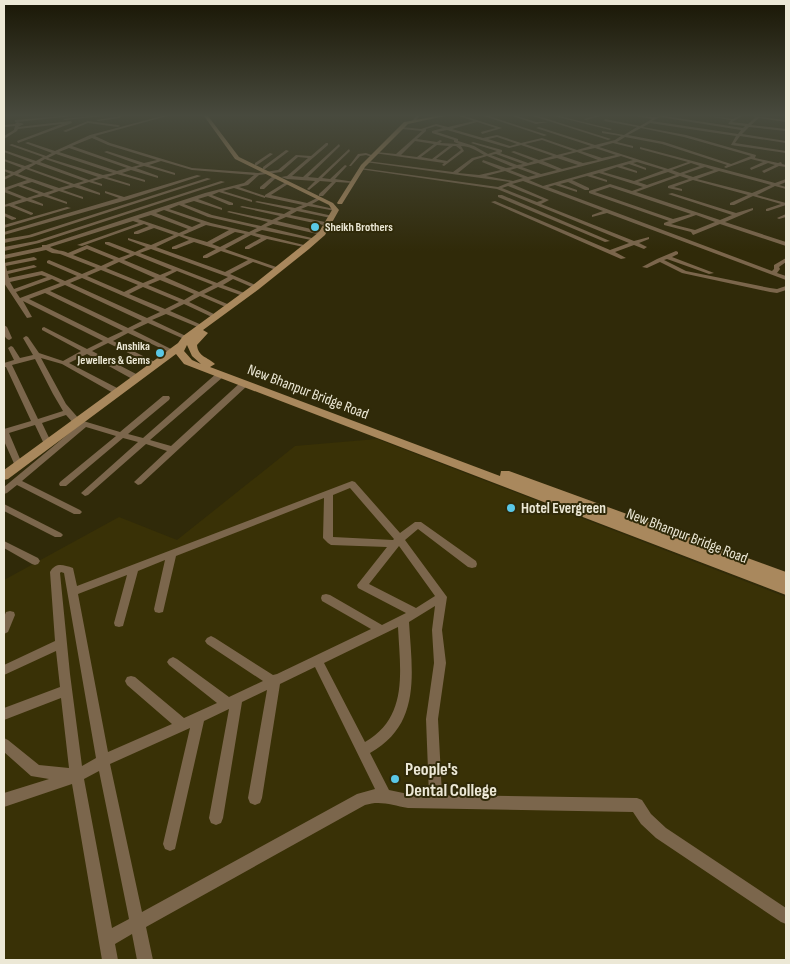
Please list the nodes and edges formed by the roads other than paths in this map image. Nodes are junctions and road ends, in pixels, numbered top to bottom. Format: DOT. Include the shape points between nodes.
graph roads {
  1 [pos="33,161"];
  2 [pos="58,161"];
  3 [pos="83,161"];
  4 [pos="103,161"];
  5 [pos="109,161"];
  6 [pos="135,161"];
  7 [pos="156,161"];
  8 [pos="163,161"];
  9 [pos="248,161"];
  10 [pos="271,161"];
  11 [pos="275,161"];
  12 [pos="291,161"];
  13 [pos="337,161"];
  14 [pos="352,161"];
  15 [pos="368,161"];
  16 [pos="374,161"];
  17 [pos="375,161"];
  18 [pos="379,161"];
  19 [pos="440,161"];
  20 [pos="471,161"];
  21 [pos="483,161"];
  22 [pos="501,161"];
  23 [pos="519,161"];
  24 [pos="541,161"];
  25 [pos="553,161"];
  26 [pos="571,161"];
  27 [pos="590,161"];
  28 [pos="598,161"];
  29 [pos="605,161"];
  30 [pos="636,161"];
  31 [pos="643,161"];
  32 [pos="686,161"];
  33 [pos="719,161"];
  34 [pos="735,161"];
  35 [pos="742,161"];
  36 [pos="771,161"];
  37 [pos="784,161"];
  38 [pos="5,162"];
  39 [pos="36,162"];
  40 [pos="305,162"];
  41 [pos="448,162"];
  42 [pos="537,162"];
  43 [pos="593,162"];
  44 [pos="690,162"];
  45 [pos="738,162"];
  46 [pos="768,162"];
  47 [pos="320,163"];
  48 [pos="628,163"];
  49 [pos="92,164"];
  50 [pos="145,164"];
  51 [pos="334,164"];
  52 [pos="527,164"];
  53 [pos="779,164"];
  54 [pos="732,165"];
  55 [pos="428,166"];
  56 [pos="584,166"];
  57 [pos="618,166"];
  58 [pos="703,166"];
  59 [pos="786,166"];
  60 [pos="25,167"];
  61 [pos="77,167"];
  62 [pos="517,167"];
  63 [pos="132,168"];
  64 [pos="570,168"];
  65 [pos="608,169"];
  66 [pos="645,169"];
  67 [pos="751,169"];
  68 [pos="4,170"];
  69 [pos="506,170"];
  70 [pos="562,170"];
  71 [pos="669,170"];
  72 [pos="718,170"];
  73 [pos="213,171"];
  74 [pos="437,171"];
  75 [pos="63,172"];
  76 [pos="117,172"];
  77 [pos="228,172"];
  78 [pos="598,172"];
  79 [pos="635,172"];
  80 [pos="764,172"];
  81 [pos="455,173"];
  82 [pos="14,174"];
  83 [pos="173,174"];
  84 [pos="272,174"];
  85 [pos="680,174"];
  86 [pos="732,174"];
  87 [pos="540,175"];
  88 [pos="588,175"];
  89 [pos="623,175"];
  90 [pos="48,176"];
  91 [pos="103,176"];
  92 [pos="186,176"];
  93 [pos="478,176"];
  94 [pos="723,176"];
  95 [pos="156,177"];
  96 [pos="165,177"];
  97 [pos="745,177"];
  98 [pos="786,178"];
  99 [pos="4,179"];
  100 [pos="304,179"];
  101 [pos="526,179"];
  102 [pos="694,179"];
  103 [pos="715,179"];
  104 [pos="32,180"];
  105 [pos="150,180"];
  106 [pos="320,180"];
  107 [pos="568,180"];
  108 [pos="738,180"];
  109 [pos="88,181"];
  110 [pos="143,181"];
  111 [pos="333,181"];
  112 [pos="605,181"];
  113 [pos="759,181"];
  114 [pos="180,182"];
  115 [pos="353,182"];
  116 [pos="514,182"];
  117 [pos="635,182"];
  118 [pos="706,182"];
  119 [pos="730,183"];
  120 [pos="18,184"];
  121 [pos="137,184"];
  122 [pos="556,184"];
  123 [pos="753,184"];
  124 [pos="73,185"];
  125 [pos="100,185"];
  126 [pos="128,185"];
  127 [pos="775,185"];
  128 [pos="119,186"];
  129 [pos="167,186"];
  130 [pos="503,186"];
  131 [pos="722,186"];
  132 [pos="747,186"];
  133 [pos="233,187"];
  134 [pos="544,187"];
  135 [pos="649,187"];
  136 [pos="262,188"];
  137 [pos="786,188"];
  138 [pos="587,189"];
  139 [pos="4,190"];
  140 [pos="59,190"];
  141 [pos="153,190"];
  142 [pos="219,190"];
  143 [pos="309,190"];
  144 [pos="534,190"];
  145 [pos="738,190"];
  146 [pos="575,191"];
  147 [pos="107,192"];
  148 [pos="634,192"];
  149 [pos="44,194"];
  150 [pos="140,194"];
  151 [pos="164,194"];
  152 [pos="207,194"];
  153 [pos="670,194"];
  154 [pos="754,195"];
  155 [pos="320,196"];
  156 [pos="500,196"];
  157 [pos="263,197"];
  158 [pos="646,197"];
  159 [pos="174,198"];
  160 [pos="27,199"];
  161 [pos="125,199"];
  162 [pos="194,199"];
  163 [pos="768,199"];
  164 [pos="639,200"];
  165 [pos="653,200"];
  166 [pos="250,201"];
  167 [pos="692,201"];
  168 [pos="4,202"];
  169 [pos="257,202"];
  170 [pos="493,202"];
  171 [pos="632,202"];
  172 [pos="761,202"];
  173 [pos="182,203"];
  174 [pos="306,203"];
  175 [pos="536,203"];
  176 [pos="10,204"];
  177 [pos="110,204"];
  178 [pos="231,204"];
  179 [pos="732,204"];
  180 [pos="786,204"];
  181 [pos="41,205"];
  182 [pos="626,205"];
  183 [pos="4,206"];
  184 [pos="242,207"];
  185 [pos="524,207"];
  186 [pos="97,208"];
  187 [pos="165,209"];
  188 [pos="220,209"];
  189 [pos="294,210"];
  190 [pos="768,210"];
  191 [pos="513,211"];
  192 [pos="608,211"];
  193 [pos="229,212"];
  194 [pos="151,213"];
  195 [pos="4,214"];
  196 [pos="32,214"];
  197 [pos="695,214"];
  198 [pos="282,215"];
  199 [pos="736,215"];
  200 [pos="786,215"];
  201 [pos="593,217"];
  202 [pos="779,218"];
  203 [pos="133,219"];
  204 [pos="272,221"];
  205 [pos="580,221"];
  206 [pos="674,221"];
  207 [pos="14,222"];
  208 [pos="719,222"];
  209 [pos="143,223"];
  210 [pos="206,223"];
  211 [pos="568,224"];
  212 [pos="325,225"];
  213 [pos="4,227"];
  214 [pos="152,227"];
  215 [pos="261,228"];
  216 [pos="193,229"];
  217 [pos="555,229"];
  218 [pos="234,230"];
  219 [pos="20,231"];
  220 [pos="632,232"];
  221 [pos="136,233"];
  222 [pos="4,234"];
  223 [pos="249,234"];
  224 [pos="179,236"];
  225 [pos="619,236"];
  226 [pos="265,238"];
  227 [pos="647,238"];
  228 [pos="130,239"];
  229 [pos="193,240"];
  230 [pos="4,241"];
  231 [pos="607,241"];
  232 [pos="37,242"];
  233 [pos="107,243"];
  234 [pos="634,243"];
  235 [pos="786,244"];
  236 [pos="206,245"];
  237 [pos="595,245"];
  238 [pos="152,246"];
  239 [pos="644,247"];
  240 [pos="46,248"];
  241 [pos="174,248"];
  242 [pos="247,248"];
  243 [pos="4,249"];
  244 [pos="220,249"];
  245 [pos="61,252"];
  246 [pos="610,252"];
  247 [pos="136,253"];
  248 [pos="676,253"];
  249 [pos="68,255"];
  250 [pos="4,257"];
  251 [pos="205,257"];
  252 [pos="667,257"];
  253 [pos="623,258"];
  254 [pos="34,259"];
  255 [pos="253,260"];
  256 [pos="659,260"];
  257 [pos="786,260"];
  258 [pos="119,261"];
  259 [pos="49,262"];
  260 [pos="205,266"];
  261 [pos="645,267"];
  262 [pos="34,268"];
  263 [pos="101,268"];
  264 [pos="4,269"];
  265 [pos="178,269"];
  266 [pos="279,269"];
  267 [pos="773,273"];
  268 [pos="189,274"];
  269 [pos="225,274"];
  270 [pos="84,276"];
  271 [pos="161,277"];
  272 [pos="234,277"];
  273 [pos="52,278"];
  274 [pos="786,278"];
  275 [pos="5,280"];
  276 [pos="66,283"];
  277 [pos="734,283"];
  278 [pos="143,285"];
  279 [pos="218,285"];
  280 [pos="256,288"];
  281 [pos="786,288"];
  282 [pos="13,291"];
  283 [pos="45,291"];
  284 [pos="201,293"];
  285 [pos="124,294"];
  286 [pos="245,295"];
  287 [pos="21,300"];
  288 [pos="184,302"];
  289 [pos="230,307"];
  290 [pos="166,311"];
  291 [pos="29,317"];
  292 [pos="216,317"];
  293 [pos="146,320"];
  294 [pos="4,327"];
  295 [pos="202,327"];
  296 [pos="44,329"];
  297 [pos="128,330"];
  298 [pos="9,338"];
  299 [pos="26,338"];
  300 [pos="107,341"];
  301 [pos="184,341"];
  302 [pos="11,348"];
  303 [pos="86,352"];
  304 [pos="173,352"];
  305 [pos="38,355"];
  306 [pos="18,361"];
  307 [pos="64,363"];
  308 [pos="6,364"];
  309 [pos="155,364"];
  310 [pos="220,375"];
  311 [pos="137,378"];
  312 [pos="244,384"];
  313 [pos="118,392"];
  314 [pos="166,398"];
  315 [pos="67,412"];
  316 [pos="36,421"];
  317 [pos="80,424"];
  318 [pos="120,435"];
  319 [pos="144,442"];
  320 [pos="48,444"];
  321 [pos="172,449"];
  322 [pos="19,466"];
  323 [pos="4,476"];
  324 [pos="16,481"];
  325 [pos="138,482"];
  326 [pos="62,484"];
  327 [pos="4,491"];
  328 [pos="85,493"];
  329 [pos="329,494"];
  330 [pos="4,507"];
  331 [pos="77,512"];
  332 [pos="58,535"];
  333 [pos="397,541"];
  334 [pos="4,544"];
  335 [pos="171,555"];
  336 [pos="35,561"];
  337 [pos="472,564"];
  338 [pos="134,568"];
  339 [pos="786,578"];
  340 [pos="786,589"];
  341 [pos="74,592"];
  342 [pos="442,597"];
  343 [pos="326,598"];
  344 [pos="159,609"];
  345 [pos="416,612"];
  346 [pos="10,616"];
  347 [pos="403,619"];
  348 [pos="119,623"];
  349 [pos="4,628"];
  350 [pos="380,629"];
  351 [pos="211,641"];
  352 [pos="61,644"];
  353 [pos="317,660"];
  354 [pos="173,662"];
  355 [pos="4,670"];
  356 [pos="274,680"];
  357 [pos="131,681"];
  358 [pos="67,690"];
  359 [pos="232,700"];
  360 [pos="4,714"];
  361 [pos="199,717"];
  362 [pos="183,725"];
  363 [pos="4,744"];
  364 [pos="363,750"];
  365 [pos="103,761"];
  366 [pos="77,776"];
  367 [pos="384,794"];
  368 [pos="255,798"];
  369 [pos="4,800"];
  370 [pos="436,800"];
  371 [pos="216,818"];
  372 [pos="170,844"];
  373 [pos="786,917"];
  374 [pos="136,924"];
  375 [pos="106,940"];
  376 [pos="110,960"];
  377 [pos="145,960"];
  1 -- 39 [label="street"];
  2 -- 61 [label="street"];
  3 -- 49 [label="street"];
  4 -- 49 [label="street"];
  5 -- 63 [label="street"];
  6 -- 50 [label="street"];
  7 -- 50 [label="street"];
  8 -- 73 [label="street" via="185,168"];
  9 -- 84 [label="street"];
  10 -- 84 [label="street"];
  11 -- 84 [label="street"];
  12 -- 40 [label="street"];
  12 -- 84 [label="street"];
  13 -- 51 [label="street"];
  14 -- 111 [label="street"];
  15 -- 115 [label="street"];
  16 -- 130 [label="street"];
  17 -- 74 [label="street"];
  18 -- 55 [label="street"];
  19 -- 41 [label="street"];
  20 -- 81 [label="street"];
  21 -- 69 [label="street"];
  22 -- 62 [label="street"];
  23 -- 52 [label="street"];
  24 -- 42 [label="street"];
  25 -- 64 [label="street"];
  26 -- 56 [label="street"];
  27 -- 43 [label="street"];
  28 -- 43 [label="street"];
  29 -- 57 [label="street"];
  30 -- 48 [label="street"];
  31 -- 71 [label="street"];
  32 -- 44 [label="street"];
  33 -- 54 [label="street"];
  34 -- 45 [label="street"];
  35 -- 45 [label="street"];
  36 -- 46 [label="street"];
  37 -- 53 [label="street"];
  38 -- 60 [label="street"];
  39 -- 60 [label="street"];
  39 -- 75 [label="street"];
  40 -- 47 [label="street"];
  40 -- 84 [label="street"];
  41 -- 74 [label="street"];
  42 -- 52 [label="street"];
  42 -- 70 [label="street"];
  43 -- 56 [label="street"];
  44 -- 58 [label="street"];
  44 -- 71 [label="street"];
  45 -- 54 [label="street"];
  46 -- 53 [label="street"];
  46 -- 67 [label="street"];
  47 -- 51 [label="street"];
  47 -- 100 [label="street"];
  48 -- 57 [label="street"];
  48 -- 66 [label="street"];
  49 -- 76 [label="street"];
  50 -- 63 [label="street"];
  50 -- 83 [label="street"];
  51 -- 106 [label="street"];
  52 -- 62 [label="street"];
  53 -- 59 [label="street"];
  53 -- 80 [label="street"];
  54 -- 72 [label="street"];
  56 -- 64 [label="street"];
  56 -- 78 [label="street"];
  57 -- 65 [label="street"];
  57 -- 79 [label="street"];
  58 -- 72 [label="street"];
  58 -- 85 [label="street"];
  60 -- 82 [label="street"];
  60 -- 90 [label="street"];
  61 -- 75 [label="street"];
  61 -- 91 [label="street"];
  62 -- 69 [label="street"];
  62 -- 87 [label="street"];
  63 -- 76 [label="street"];
  63 -- 95 [label="street"];
  64 -- 70 [label="street"];
  64 -- 88 [label="street"];
  65 -- 78 [label="street"];
  65 -- 89 [label="street"];
  68 -- 82 [label="street"];
  69 -- 93 [label="street"];
  69 -- 101 [label="street"];
  70 -- 87 [label="street"];
  71 -- 85 [label="street"];
  71 -- 117 [label="street"];
  72 -- 86 [label="street"];
  72 -- 102 [label="street"];
  73 -- 77 [label="street"];
  73 -- 151 [label="street" via="208,178"];
  74 -- 81 [label="street"];
  75 -- 90 [label="street"];
  75 -- 109 [label="street"];
  76 -- 91 [label="street"];
  76 -- 110 [label="street"];
  77 -- 84 [label="street"];
  77 -- 159 [label="street" via="221,181"];
  78 -- 88 [label="street"];
  78 -- 117 [label="street"];
  81 -- 93 [label="street"];
  82 -- 99 [label="street"];
  82 -- 104 [label="street"];
  84 -- 100 [label="street"];
  84 -- 133 [label="street"];
  84 -- 136 [label="street"];
  84 -- 143 [label="street"];
  84 -- 155 [label="street"];
  84 -- 174 [label="street" via="267,196"];
  85 -- 102 [label="street"];
  85 -- 135 [label="street"];
  86 -- 94 [label="street"];
  86 -- 97 [label="street"];
  87 -- 101 [label="street"];
  88 -- 107 [label="street"];
  88 -- 112 [label="street"];
  90 -- 104 [label="street"];
  90 -- 124 [label="street"];
  91 -- 109 [label="street"];
  91 -- 126 [label="street"];
  92 -- 114 [label="street" via="196,177"];
  93 -- 116 [label="street"];
  96 -- 114 [label="street"];
  97 -- 108 [label="street"];
  97 -- 113 [label="street"];
  98 -- 127 [label="street"];
  99 -- 120 [label="street"];
  100 -- 106 [label="street"];
  101 -- 116 [label="street"];
  101 -- 134 [label="street"];
  102 -- 118 [label="street"];
  102 -- 153 [label="street" via="670,187 680,190"];
  103 -- 118 [label="street"];
  104 -- 120 [label="street"];
  104 -- 140 [label="street"];
  105 -- 129 [label="street"];
  106 -- 111 [label="street"];
  106 -- 143 [label="street"];
  107 -- 122 [label="street"];
  107 -- 138 [label="street"];
  109 -- 124 [label="street"];
  109 -- 125 [label="street"];
  111 -- 115 [label="street"];
  111 -- 155 [label="street"];
  113 -- 123 [label="street"];
  113 -- 127 [label="street"];
  114 -- 129 [label="street"];
  115 -- 212 [label="street"];
  116 -- 130 [label="street"];
  117 -- 135 [label="street"];
  118 -- 131 [label="street"];
  119 -- 131 [label="street"];
  120 -- 139 [label="street"];
  120 -- 149 [label="street"];
  121 -- 141 [label="street"];
  122 -- 134 [label="street"];
  122 -- 146 [label="street"];
  124 -- 140 [label="street"];
  124 -- 177 [label="street"];
  127 -- 137 [label="street"];
  127 -- 154 [label="street"];
  128 -- 150 [label="street"];
  129 -- 141 [label="street"];
  130 -- 175 [label="street"];
  130 -- 175 [label="street" via="547,200"];
  131 -- 145 [label="street"];
  132 -- 145 [label="street"];
  133 -- 142 [label="street"];
  133 -- 157 [label="street"];
  134 -- 144 [label="street"];
  134 -- 192 [label="street"];
  135 -- 148 [label="street"];
  139 -- 160 [label="street"];
  140 -- 149 [label="street"];
  140 -- 186 [label="street"];
  141 -- 150 [label="street"];
  141 -- 151 [label="street"];
  142 -- 152 [label="street"];
  142 -- 166 [label="street"];
  143 -- 155 [label="street"];
  145 -- 154 [label="street"];
  147 -- 161 [label="street"];
  148 -- 158 [label="street"];
  148 -- 182 [label="street" via="610,185 591,193"];
  149 -- 160 [label="street"];
  149 -- 207 [label="street" via="67,206"];
  150 -- 161 [label="street"];
  151 -- 159 [label="street"];
  151 -- 230 [label="street" via="30,236"];
  152 -- 162 [label="street"];
  152 -- 178 [label="street"];
  153 -- 165 [label="street"];
  153 -- 167 [label="street"];
  154 -- 163 [label="street"];
  154 -- 179 [label="street"];
  155 -- 174 [label="street"];
  155 -- 212 [label="street"];
  156 -- 185 [label="street"];
  158 -- 164 [label="street"];
  158 -- 165 [label="street"];
  159 -- 173 [label="street"];
  159 -- 232 [label="street"];
  160 -- 176 [label="street"];
  160 -- 181 [label="street"];
  161 -- 177 [label="street"];
  162 -- 173 [label="street"];
  162 -- 188 [label="street"];
  163 -- 172 [label="street"];
  163 -- 180 [label="street"];
  165 -- 197 [label="street"];
  167 -- 199 [label="street"];
  167 -- 199 [label="street" via="702,199 749,209"];
  168 -- 176 [label="street"];
  169 -- 189 [label="street"];
  170 -- 191 [label="street"];
  171 -- 182 [label="street"];
  173 -- 187 [label="street"];
  173 -- 215 [label="street" via="210,216"];
  174 -- 189 [label="street"];
  174 -- 212 [label="street"];
  175 -- 185 [label="street"];
  175 -- 205 [label="street"];
  176 -- 183 [label="street"];
  176 -- 196 [label="street"];
  177 -- 186 [label="street"];
  180 -- 190 [label="street"];
  182 -- 206 [label="street"];
  184 -- 198 [label="street"];
  185 -- 191 [label="street"];
  185 -- 211 [label="street"];
  186 -- 219 [label="street"];
  187 -- 194 [label="street"];
  187 -- 210 [label="street"];
  189 -- 198 [label="street"];
  189 -- 212 [label="street"];
  191 -- 217 [label="street"];
  192 -- 201 [label="street"];
  192 -- 267 [label="street"];
  193 -- 204 [label="street"];
  194 -- 203 [label="street"];
  194 -- 216 [label="street"];
  195 -- 207 [label="street"];
  197 -- 206 [label="street"];
  197 -- 208 [label="street"];
  198 -- 204 [label="street"];
  198 -- 212 [label="street"];
  199 -- 208 [label="street"];
  200 -- 202 [label="street"];
  201 -- 205 [label="street"];
  203 -- 209 [label="street"];
  203 -- 240 [label="street"];
  204 -- 212 [label="street"];
  204 -- 215 [label="street"];
  205 -- 211 [label="street"];
  205 -- 225 [label="street"];
  206 -- 208 [label="street" via="666,224 694,233"];
  207 -- 213 [label="street"];
  207 -- 219 [label="street"];
  208 -- 235 [label="street"];
  209 -- 214 [label="street"];
  209 -- 245 [label="street"];
  210 -- 216 [label="street"];
  210 -- 218 [label="street"];
  211 -- 217 [label="street"];
  211 -- 231 [label="street"];
  212 -- 215 [label="street"];
  212 -- 226 [label="street"];
  212 -- 266 [label="street"];
  212 -- 339 [label="street, New Bhanpur Bridge Road" via="343,209 326,237 197,338 192,347 196,356 212,365"];
  214 -- 221 [label="street"];
  214 -- 224 [label="street"];
  215 -- 223 [label="street"];
  216 -- 224 [label="street"];
  217 -- 237 [label="street"];
  218 -- 223 [label="street"];
  218 -- 236 [label="street"];
  219 -- 222 [label="street"];
  220 -- 225 [label="street"];
  223 -- 226 [label="street"];
  223 -- 244 [label="street"];
  224 -- 229 [label="street"];
  224 -- 238 [label="street"];
  225 -- 231 [label="street"];
  225 -- 234 [label="street"];
  226 -- 242 [label="street"];
  227 -- 234 [label="street"];
  228 -- 238 [label="street"];
  229 -- 236 [label="street"];
  229 -- 241 [label="street"];
  231 -- 237 [label="street"];
  232 -- 240 [label="street"];
  232 -- 243 [label="street"];
  233 -- 247 [label="street"];
  234 -- 239 [label="street"];
  234 -- 246 [label="street"];
  236 -- 244 [label="street"];
  237 -- 246 [label="street"];
  238 -- 247 [label="street"];
  238 -- 260 [label="street"];
  240 -- 245 [label="street"];
  240 -- 250 [label="street"];
  244 -- 251 [label="street"];
  244 -- 255 [label="street"];
  245 -- 249 [label="street"];
  246 -- 253 [label="street"];
  247 -- 258 [label="street"];
  247 -- 265 [label="street"];
  248 -- 252 [label="street"];
  249 -- 258 [label="street" via="87,248"];
  249 -- 263 [label="street"];
  252 -- 256 [label="street"];
  252 -- 277 [label="street"];
  254 -- 264 [label="street"];
  255 -- 266 [label="street"];
  255 -- 269 [label="street"];
  256 -- 261 [label="street"];
  256 -- 277 [label="street" via="684,272"];
  257 -- 267 [label="street" via="776,266"];
  258 -- 263 [label="street"];
  258 -- 271 [label="street"];
  259 -- 270 [label="street"];
  260 -- 268 [label="street"];
  260 -- 269 [label="street"];
  262 -- 264 [label="street"];
  263 -- 270 [label="street"];
  263 -- 278 [label="street"];
  264 -- 275 [label="street"];
  265 -- 268 [label="street"];
  265 -- 271 [label="street"];
  266 -- 280 [label="street"];
  267 -- 274 [label="street"];
  268 -- 279 [label="street"];
  269 -- 272 [label="street"];
  270 -- 276 [label="street"];
  270 -- 285 [label="street"];
  271 -- 278 [label="street"];
  271 -- 284 [label="street"];
  272 -- 279 [label="street"];
  272 -- 280 [label="street"];
  273 -- 275 [label="street" via="42,273"];
  273 -- 276 [label="street"];
  273 -- 282 [label="street"];
  275 -- 282 [label="street"];
  276 -- 283 [label="street"];
  276 -- 293 [label="street"];
  277 -- 281 [label="street" via="777,291"];
  278 -- 285 [label="street"];
  278 -- 288 [label="street"];
  279 -- 284 [label="street"];
  279 -- 286 [label="street"];
  280 -- 286 [label="street"];
  282 -- 287 [label="street"];
  283 -- 287 [label="street"];
  283 -- 297 [label="street"];
  284 -- 288 [label="street"];
  284 -- 289 [label="street"];
  285 -- 290 [label="street"];
  286 -- 289 [label="street"];
  287 -- 291 [label="street"];
  287 -- 300 [label="street"];
  288 -- 290 [label="street"];
  288 -- 292 [label="street"];
  289 -- 292 [label="street"];
  290 -- 293 [label="street"];
  290 -- 295 [label="street"];
  292 -- 295 [label="street"];
  293 -- 297 [label="street"];
  293 -- 301 [label="street"];
  294 -- 298 [label="street"];
  295 -- 301 [label="street"];
  296 -- 303 [label="street"];
  297 -- 300 [label="street"];
  297 -- 304 [label="street"];
  299 -- 305 [label="street"];
  300 -- 303 [label="street"];
  300 -- 309 [label="street"];
  301 -- 304 [label="street"];
  301 -- 310 [label="street, New Bhanpur Bridge Road" via="179,351 188,362"];
  302 -- 306 [label="street"];
  303 -- 307 [label="street"];
  303 -- 311 [label="street"];
  304 -- 309 [label="street"];
  305 -- 306 [label="street"];
  305 -- 307 [label="street"];
  305 -- 315 [label="street"];
  306 -- 308 [label="street"];
  307 -- 313 [label="street"];
  308 -- 316 [label="street"];
  309 -- 311 [label="street"];
  310 -- 312 [label="street, New Bhanpur Bridge Road"];
  310 -- 319 [label="street"];
  311 -- 313 [label="street"];
  312 -- 321 [label="street"];
  312 -- 340 [label="street, New Bhanpur Bridge Road"];
  313 -- 317 [label="street"];
  314 -- 318 [label="street"];
  315 -- 316 [label="street"];
  315 -- 317 [label="street"];
  316 -- 320 [label="street"];
  316 -- 322 [label="street" via="4,432"];
  317 -- 318 [label="street"];
  317 -- 320 [label="street"];
  317 -- 324 [label="street"];
  318 -- 319 [label="street"];
  318 -- 326 [label="street"];
  319 -- 321 [label="street"];
  319 -- 328 [label="street"];
  320 -- 322 [label="street"];
  321 -- 325 [label="street"];
  322 -- 323 [label="street"];
  324 -- 327 [label="street"];
  324 -- 331 [label="street"];
  329 -- 333 [label="street" via="352,484"];
  329 -- 333 [label="street" via="328,538 331,541"];
  329 -- 335 [label="street"];
  330 -- 332 [label="street"];
  333 -- 337 [label="street" via="418,524"];
  333 -- 342 [label="street"];
  333 -- 345 [label="street" via="362,585"];
  334 -- 336 [label="street"];
  335 -- 338 [label="street"];
  335 -- 344 [label="street"];
  338 -- 341 [label="street"];
  338 -- 348 [label="street"];
  341 -- 352 [label="street" via="69,571 60,568 55,572"];
  341 -- 365 [label="street"];
  342 -- 345 [label="street"];
  342 -- 370 [label="street" via="437,630 440,662 432,719"];
  343 -- 350 [label="street"];
  345 -- 347 [label="street"];
  346 -- 349 [label="street"];
  347 -- 350 [label="street"];
  347 -- 364 [label="street" via="406,681 401,710 389,732"];
  350 -- 353 [label="street"];
  351 -- 356 [label="street"];
  352 -- 355 [label="street"];
  352 -- 358 [label="street"];
  353 -- 356 [label="street"];
  353 -- 364 [label="street"];
  354 -- 359 [label="street"];
  356 -- 359 [label="street"];
  356 -- 368 [label="street"];
  357 -- 362 [label="street"];
  358 -- 360 [label="street"];
  358 -- 366 [label="street"];
  359 -- 361 [label="street"];
  359 -- 371 [label="street"];
  361 -- 362 [label="street"];
  361 -- 372 [label="street"];
  362 -- 365 [label="street"];
  363 -- 366 [label="street" via="36,771"];
  364 -- 367 [label="street"];
  365 -- 366 [label="street"];
  365 -- 374 [label="street"];
  366 -- 369 [label="street"];
  366 -- 375 [label="street"];
  367 -- 370 [label="street" via="399,800"];
  367 -- 374 [label="street" via="362,799"];
  370 -- 373 [label="street" via="637,805 661,833"];
  374 -- 375 [label="street"];
  374 -- 377 [label="street"];
  375 -- 376 [label="street"];
}
